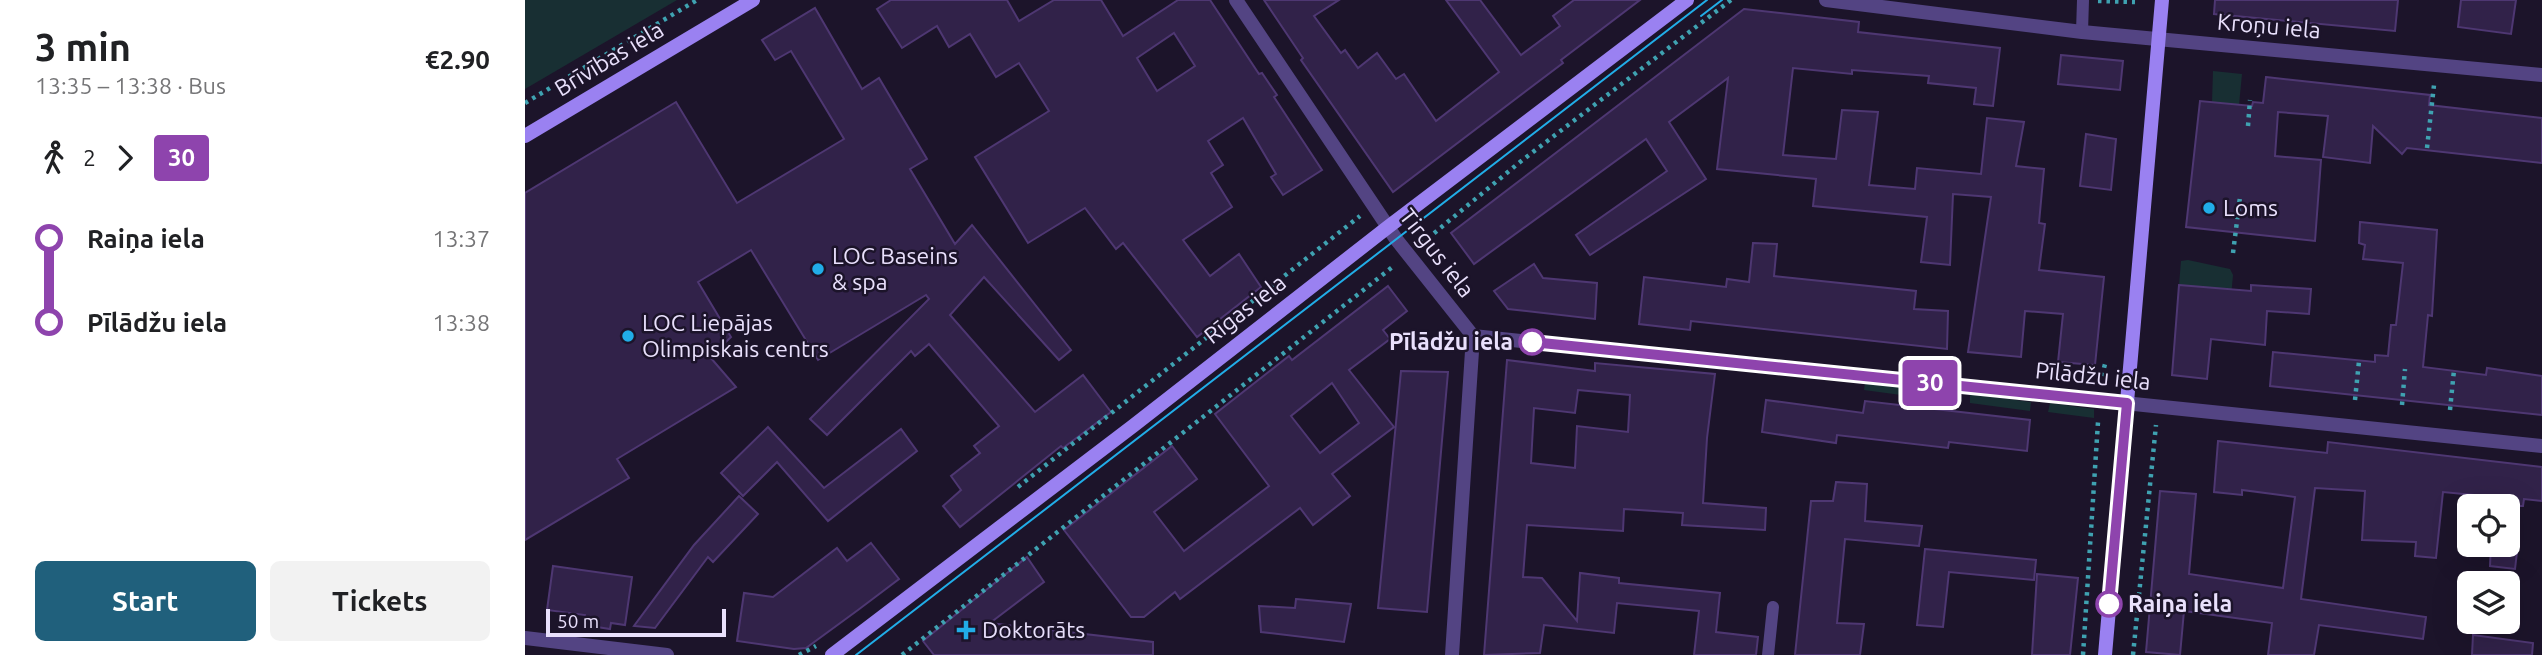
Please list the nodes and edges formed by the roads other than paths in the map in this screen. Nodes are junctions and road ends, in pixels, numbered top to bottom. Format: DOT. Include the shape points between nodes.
graph roads {
  1 [pos="753,0"];
  2 [pos="1236,0"];
  3 [pos="1687,0"];
  4 [pos="1826,0"];
  5 [pos="2083,0"];
  6 [pos="2162,0"];
  7 [pos="2081,32"];
  8 [pos="2157,38"];
  9 [pos="2542,75"];
  10 [pos="525,136"];
  11 [pos="1388,227"];
  12 [pos="1473,336"];
  13 [pos="2127,403"];
  14 [pos="2542,446"];
  15 [pos="1773,607"];
  16 [pos="525,638"];
  17 [pos="667,655"];
  18 [pos="832,655"];
  19 [pos="1452,655"];
  20 [pos="1768,655"];
  21 [pos="2105,655"];
  1 -- 10 [label="street, Brīvības iela"];
  2 -- 11 [label="street, Tirgus iela"];
  3 -- 11 [label="street, Rīgas iela"];
  4 -- 7 [label="street, Kroņu iela"];
  5 -- 7 [label="lane"];
  6 -- 8 [label="street"];
  7 -- 8 [label="street, Kroņu iela"];
  8 -- 9 [label="street, Kroņu iela"];
  8 -- 13 [label="street"];
  11 -- 12 [label="street, Tirgus iela"];
  11 -- 18 [label="street, Rīgas iela"];
  12 -- 13 [label="street, Pīlādžu iela"];
  12 -- 19 [label="street"];
  13 -- 14 [label="street, Pīlādžu iela"];
  13 -- 21 [label="street"];
  15 -- 20 [label="lane"];
  16 -- 17 [label="street"];
}
